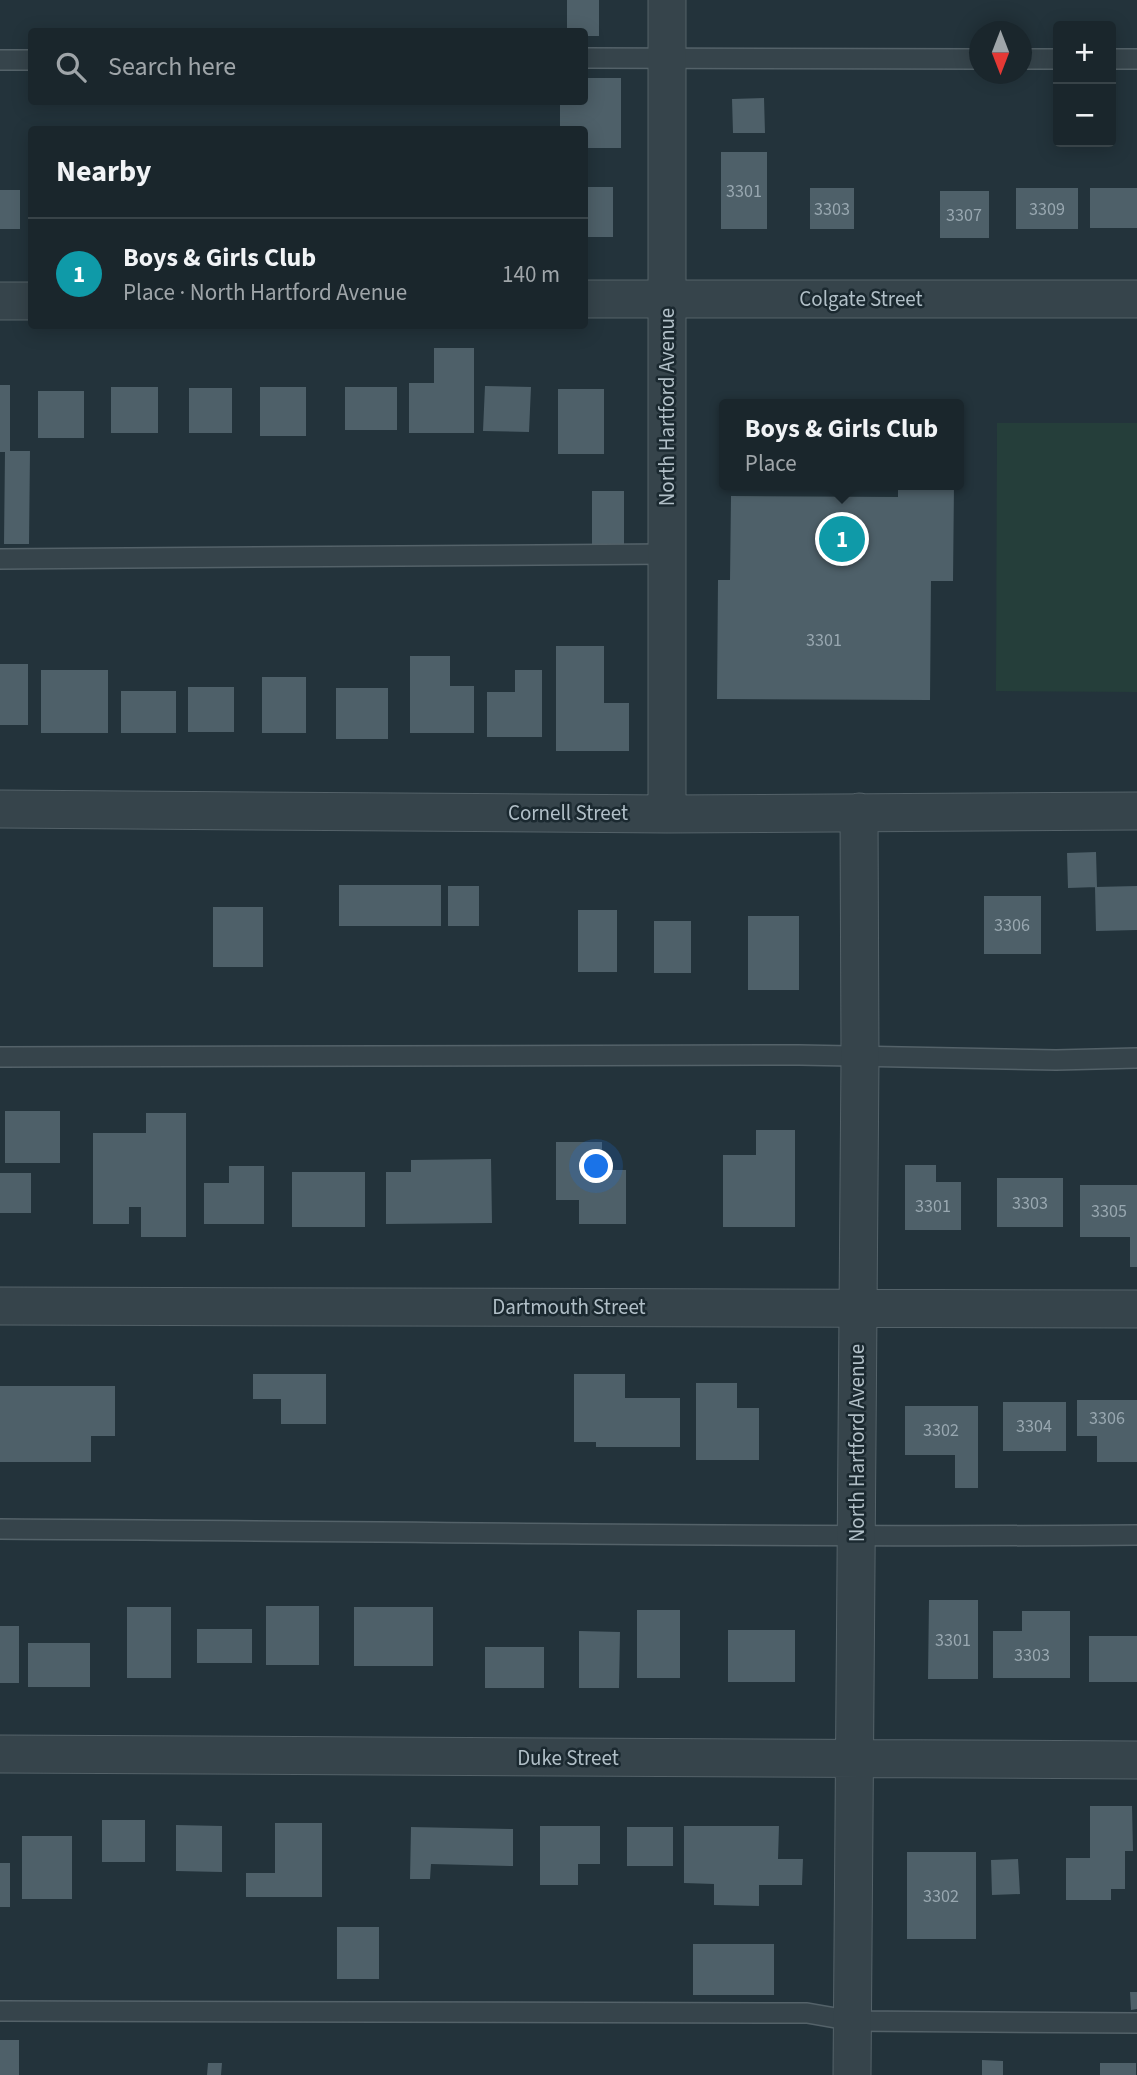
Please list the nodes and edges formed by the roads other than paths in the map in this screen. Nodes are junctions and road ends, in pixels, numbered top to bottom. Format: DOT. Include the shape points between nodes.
graph roads {
  1 [pos="667,0"];
  2 [pos="588,58"];
  3 [pos="667,58"];
  4 [pos="969,59"];
  5 [pos="1032,59"];
  6 [pos="1053,59"];
  7 [pos="1116,59"];
  8 [pos="1137,59"];
  9 [pos="0,60"];
  10 [pos="28,60"];
  11 [pos="667,298"];
  12 [pos="588,299"];
  13 [pos="1137,299"];
  14 [pos="0,301"];
  15 [pos="28,301"];
  16 [pos="667,554"];
  17 [pos="0,559"];
  18 [pos="0,809"];
  19 [pos="1137,811"];
  20 [pos="859,812"];
  21 [pos="667,814"];
  22 [pos="0,1057"];
  23 [pos="860,1058"];
  24 [pos="1137,1058"];
  25 [pos="0,1306"];
  26 [pos="858,1307"];
  27 [pos="1137,1309"];
  28 [pos="0,1530"];
  29 [pos="1137,1535"];
  30 [pos="856,1537"];
  31 [pos="0,1754"];
  32 [pos="854,1759"];
  33 [pos="1137,1760"];
  34 [pos="0,2011"];
  35 [pos="853,2021"];
  36 [pos="1137,2023"];
  37 [pos="852,2075"];
  1 -- 3 [label="street, North Hartford Avenue"];
  2 -- 3 [label="lane"];
  3 -- 4 [label="lane"];
  3 -- 11 [label="street, North Hartford Avenue"];
  5 -- 6 [label="lane"];
  7 -- 8 [label="lane"];
  9 -- 10 [label="lane"];
  11 -- 12 [label="street, Colgate Street"];
  11 -- 13 [label="street, Colgate Street"];
  11 -- 16 [label="street, North Hartford Avenue"];
  14 -- 15 [label="street"];
  16 -- 17 [label="lane"];
  16 -- 21 [label="street, North Hartford Avenue"];
  18 -- 21 [label="street, Cornell Street"];
  19 -- 20 [label="street, Cornell Street"];
  20 -- 21 [label="street, Cornell Street"];
  20 -- 23 [label="street, North Hartford Avenue"];
  22 -- 23 [label="lane"];
  23 -- 24 [label="lane"];
  23 -- 26 [label="street, North Hartford Avenue"];
  25 -- 26 [label="street, Dartmouth Street"];
  26 -- 27 [label="street, Dartmouth Street"];
  26 -- 30 [label="street, North Hartford Avenue"];
  28 -- 30 [label="lane"];
  29 -- 30 [label="lane"];
  30 -- 32 [label="street, North Hartford Avenue"];
  31 -- 32 [label="street, Duke Street"];
  32 -- 33 [label="street, Duke Street"];
  32 -- 35 [label="street, North Hartford Avenue"];
  34 -- 35 [label="lane" via="807,2013"];
  35 -- 36 [label="lane"];
  35 -- 37 [label="street, North Hartford Avenue"];
}
